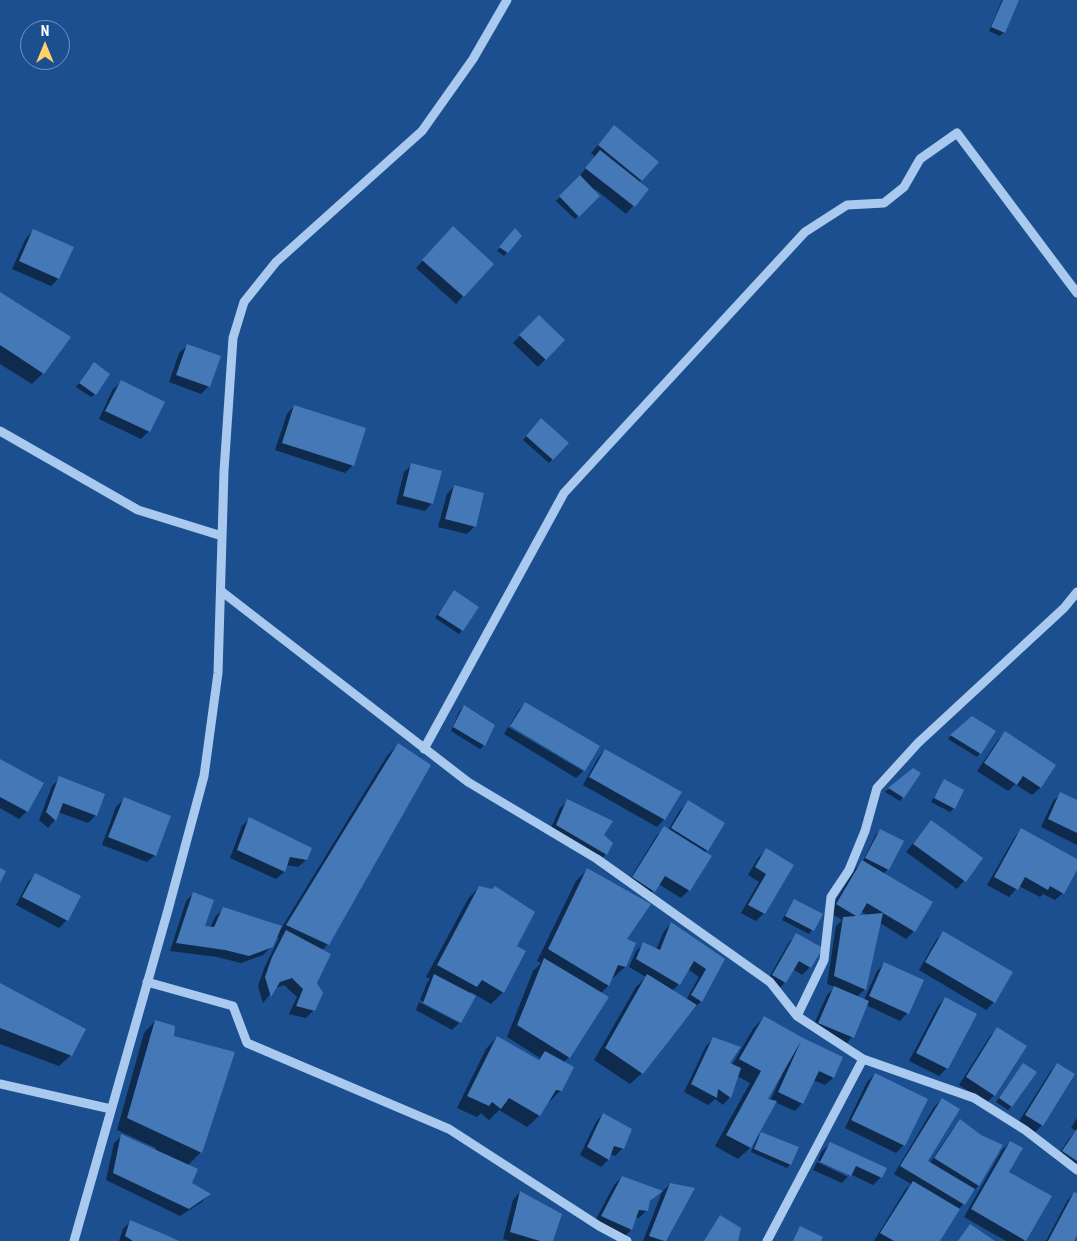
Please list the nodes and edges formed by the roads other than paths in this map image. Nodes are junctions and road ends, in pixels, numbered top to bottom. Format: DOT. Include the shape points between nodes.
graph roads {
  1 [pos="507,0"];
  2 [pos="1077,293"];
  3 [pos="0,431"];
  4 [pos="222,536"];
  5 [pos="221,591"];
  6 [pos="1077,592"];
  7 [pos="424,749"];
  8 [pos="147,982"];
  9 [pos="797,1016"];
  10 [pos="863,1059"];
  11 [pos="0,1084"];
  12 [pos="111,1109"];
  13 [pos="1077,1170"];
  14 [pos="74,1241"];
  15 [pos="627,1241"];
  16 [pos="768,1241"];
  1 -- 4 [label="street" via="473,59 422,131 276,262 244,302 233,338"];
  2 -- 7 [label="street" via="957,133 920,159 904,187 884,203 847,205 805,232 564,493"];
  3 -- 4 [label="street" via="138,510"];
  4 -- 5 [label="street"];
  5 -- 7 [label="street"];
  5 -- 8 [label="street" via="218,673 204,776"];
  6 -- 9 [label="street" via="1064,608 918,743 877,788 849,870 831,897 824,960"];
  7 -- 9 [label="street" via="468,782 597,859 770,982"];
  8 -- 12 [label="street"];
  8 -- 15 [label="street" via="233,1006 247,1043 449,1129"];
  9 -- 10 [label="street"];
  10 -- 13 [label="street" via="974,1098 1026,1130"];
  10 -- 16 [label="street"];
  11 -- 12 [label="street"];
  12 -- 14 [label="street"];
}
